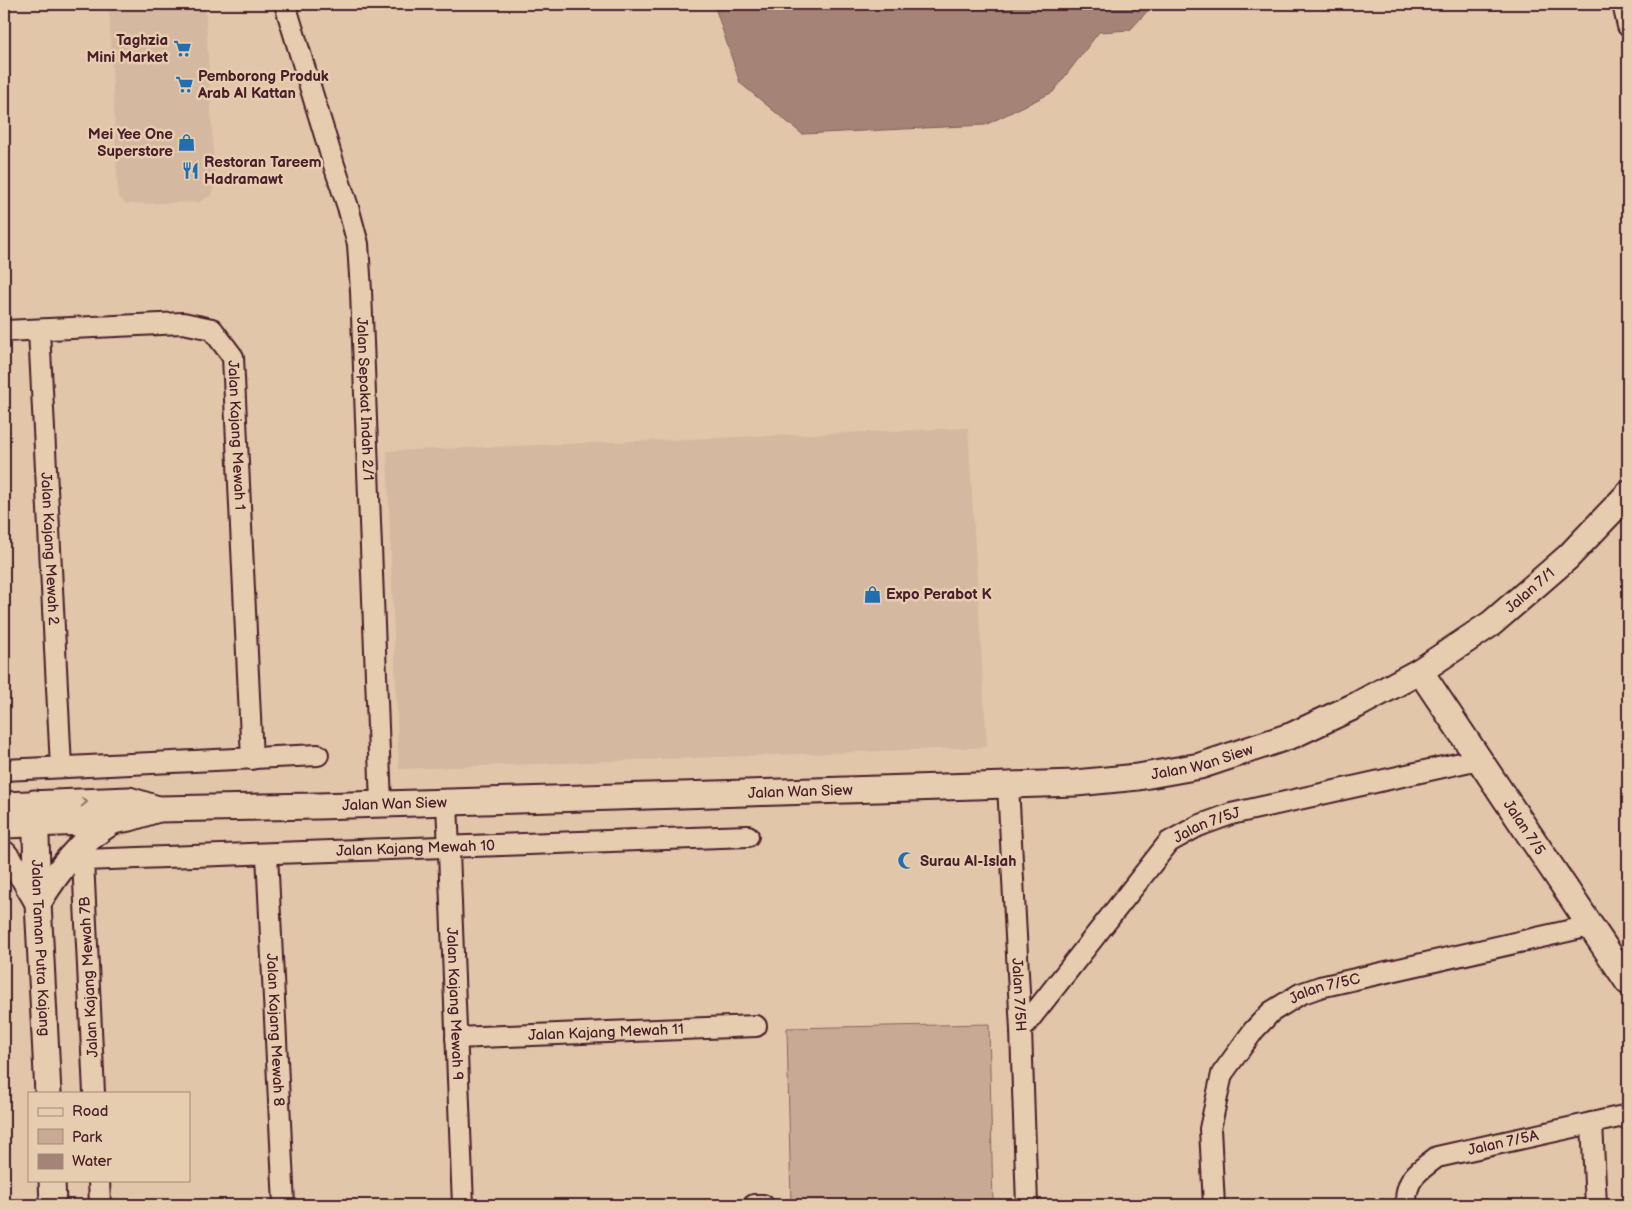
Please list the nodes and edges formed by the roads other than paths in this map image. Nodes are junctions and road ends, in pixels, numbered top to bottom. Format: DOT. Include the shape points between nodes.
graph roads {
  1 [pos="285,4"];
  2 [pos="1623,4"];
  3 [pos="1628,26"];
  4 [pos="40,330"];
  5 [pos="4,331"];
  6 [pos="1628,494"];
  7 [pos="1420,671"];
  8 [pos="318,756"];
  9 [pos="252,758"];
  10 [pos="1479,759"];
  11 [pos="61,767"];
  12 [pos="4,770"];
  13 [pos="1008,785"];
  14 [pos="447,802"];
  15 [pos="381,804"];
  16 [pos="4,805"];
  17 [pos="158,809"];
  18 [pos="36,814"];
  19 [pos="113,821"];
  20 [pos="4,825"];
  21 [pos="748,836"];
  22 [pos="448,848"];
  23 [pos="4,854"];
  24 [pos="267,854"];
  25 [pos="83,860"];
  26 [pos="38,903"];
  27 [pos="1590,926"];
  28 [pos="1628,982"];
  29 [pos="756,1026"];
  30 [pos="1021,1030"];
  31 [pos="456,1038"];
  32 [pos="48,1092"];
  33 [pos="94,1092"];
  34 [pos="1628,1115"];
  35 [pos="1592,1123"];
  36 [pos="52,1182"];
  37 [pos="99,1182"];
  38 [pos="53,1205"];
  39 [pos="100,1205"];
  40 [pos="284,1205"];
  41 [pos="463,1205"];
  42 [pos="754,1205"];
  43 [pos="763,1205"];
  44 [pos="1027,1205"];
  45 [pos="1214,1205"];
  46 [pos="1406,1205"];
  47 [pos="1596,1205"];
  1 -- 15 [label="street, Jalan Sepakat Indah 2/1" via="358,244"];
  2 -- 3 [label="street"];
  4 -- 5 [label="street, Jalan Kajang Mewah 1"];
  4 -- 9 [label="street, Jalan Kajang Mewah 1" via="183,323 212,329 234,357"];
  4 -- 11 [label="street, Jalan Kajang Mewah 2"];
  6 -- 7 [label="street, Jalan 7/1" via="1568,557 1492,623"];
  7 -- 10 [label="street, Jalan 7/5"];
  7 -- 13 [label="street, Jalan Wan Siew" via="1293,735 1200,766 1138,777"];
  8 -- 9 [label="street"];
  9 -- 11 [label="street"];
  10 -- 27 [label="street, Jalan 7/5"];
  10 -- 30 [label="street, Jalan 7/5J" via="1231,814 1198,826 1169,842"];
  11 -- 12 [label="street"];
  13 -- 14 [label="street, Jalan Wan Siew"];
  13 -- 30 [label="street, Jalan 7/5H"];
  14 -- 15 [label="street, Jalan Wan Siew"];
  14 -- 22 [label="street, Jalan Kajang Mewah 9"];
  15 -- 17 [label="street, Jalan Wan Siew"];
  16 -- 18 [label="street, Jalan Wan Siew"];
  18 -- 17 [label="street, Jalan Wan Siew, one-way" via="129,800"];
  17 -- 19 [label="street, Jalan Wan Siew"];
  18 -- 19 [label="street, Jalan Wan Siew"];
  18 -- 20 [label="street, Jalan Wan Siew"];
  18 -- 26 [label="street, Jalan Taman Putra Kajang"];
  19 -- 26 [label="street" via="79,846"];
  21 -- 22 [label="street, Jalan Kajang Mewah 10"];
  22 -- 24 [label="street, Jalan Kajang Mewah 10"];
  22 -- 31 [label="street, Jalan Kajang Mewah 9"];
  23 -- 26 [label="street"];
  24 -- 25 [label="street, Jalan Kajang Mewah 10"];
  24 -- 40 [label="street, Jalan Kajang Mewah 8"];
  25 -- 33 [label="street, Jalan Kajang Mewah 7B"];
  26 -- 32 [label="street, Jalan Taman Putra Kajang"];
  27 -- 28 [label="street, Jalan 7/5"];
  27 -- 45 [label="street, Jalan 7/5C" via="1320,987 1300,994 1271,1012 1222,1074 1210,1129"];
  29 -- 31 [label="street, Jalan Kajang Mewah 11"];
  30 -- 44 [label="street, Jalan 7/5H"];
  31 -- 41 [label="street, Jalan Kajang Mewah 9"];
  34 -- 35 [label="street, Jalan 7/5A"];
  35 -- 46 [label="street, Jalan 7/5A" via="1436,1157 1415,1173"];
  35 -- 47 [label="street"];
  36 -- 38 [label="street"];
  37 -- 39 [label="street"];
  42 -- 43 [label="street"];
}
